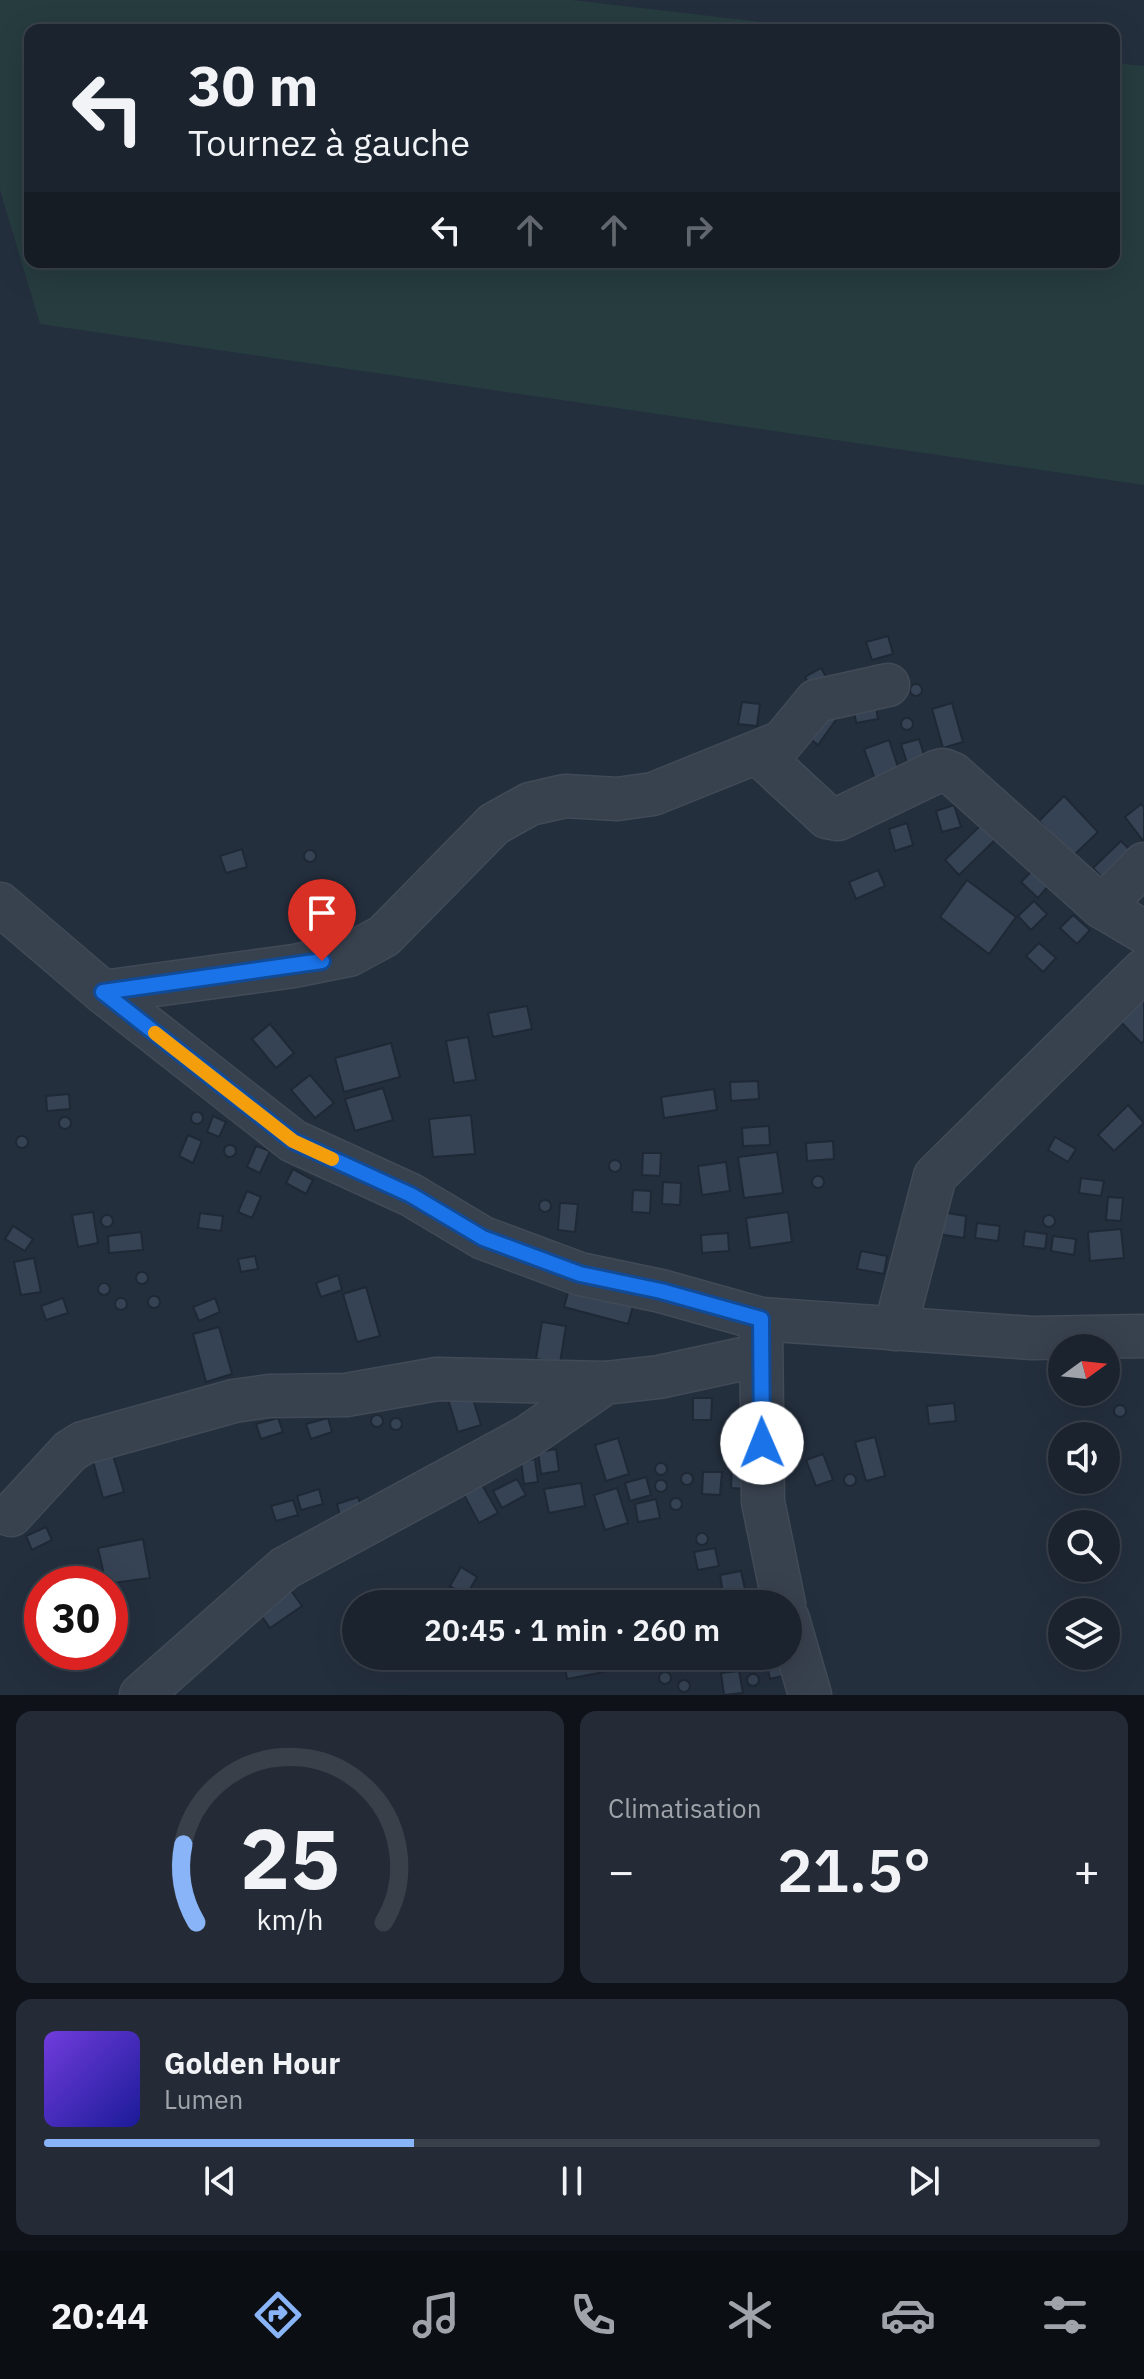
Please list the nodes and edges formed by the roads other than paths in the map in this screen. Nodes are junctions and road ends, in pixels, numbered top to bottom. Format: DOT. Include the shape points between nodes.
graph roads {
  1 [pos="888,685"];
  2 [pos="758,753"];
  3 [pos="1144,864"];
  4 [pos="0,904"];
  5 [pos="1102,907"];
  6 [pos="1144,932"];
  7 [pos="1144,970"];
  8 [pos="103,992"];
  9 [pos="895,1329"];
  10 [pos="1144,1336"];
  11 [pos="761,1337"];
  12 [pos="605,1383"];
  13 [pos="11,1515"];
  14 [pos="781,1590"];
  15 [pos="802,1667"];
  16 [pos="141,1695"];
  17 [pos="810,1695"];
  1 -- 2 [label="street" via="816,701 789,737"];
  2 -- 5 [label="street" via="827,817 838,819 919,779 947,772"];
  2 -- 8 [label="street" via="653,794 617,799 565,796 530,804 494,824 384,936 349,955"];
  3 -- 5 [label="street"];
  4 -- 8 [label="street"];
  5 -- 6 [label="street"];
  7 -- 9 [label="street" via="935,1176"];
  8 -- 11 [label="street" via="293,1141 411,1195 483,1238 580,1274 661,1291"];
  9 -- 10 [label="street" via="1032,1338"];
  9 -- 11 [label="street"];
  11 -- 12 [label="street" via="659,1377"];
  11 -- 14 [label="street" via="763,1502"];
  12 -- 13 [label="street" via="437,1379 346,1395 234,1401 83,1443"];
  12 -- 16 [label="street" via="527,1437 285,1568"];
  15 -- 17 [label="street"];
}
